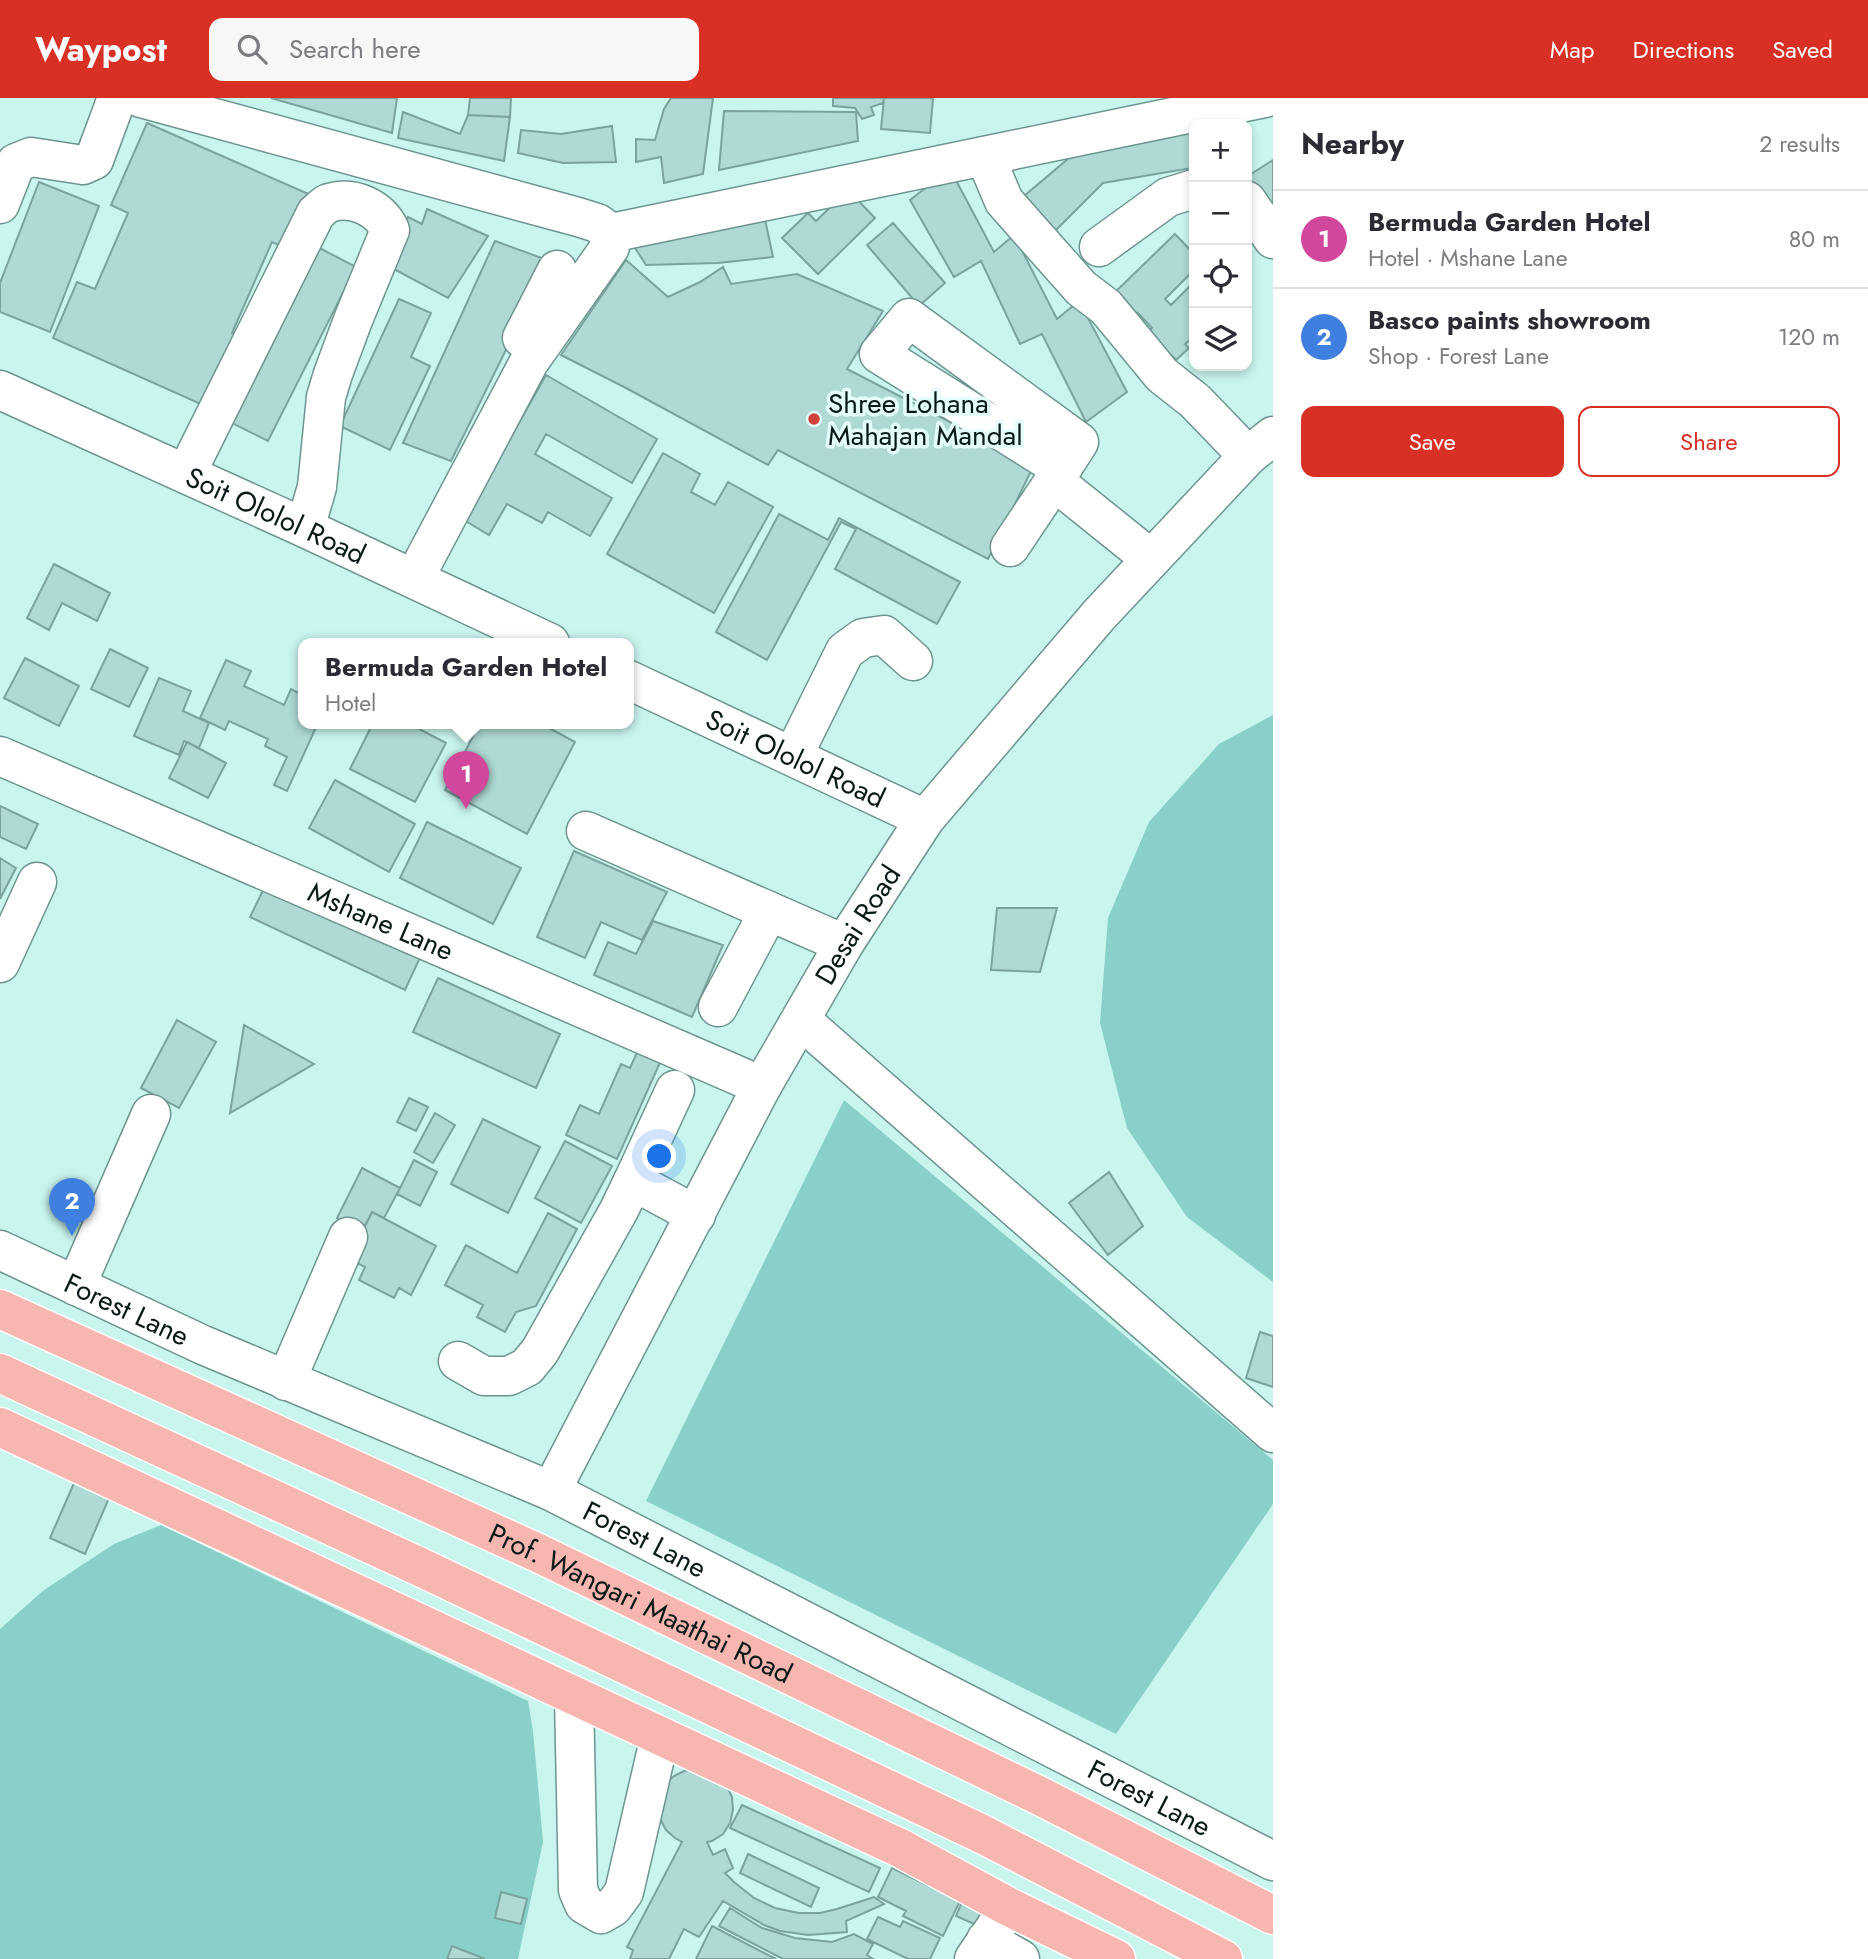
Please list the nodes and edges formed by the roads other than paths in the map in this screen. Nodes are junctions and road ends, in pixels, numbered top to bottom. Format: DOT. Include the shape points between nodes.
graph roads {
  1 [pos="117,98"];
  2 [pos="141,98"];
  3 [pos="1265,98"];
  4 [pos="985,156"];
  5 [pos="1189,191"];
  6 [pos="0,204"];
  7 [pos="1252,208"];
  8 [pos="611,233"];
  9 [pos="1273,240"];
  10 [pos="1099,247"];
  11 [pos="557,270"];
  12 [pos="0,390"];
  13 [pos="1261,446"];
  14 [pos="186,474"];
  15 [pos="1058,475"];
  16 [pos="305,528"];
  17 [pos="1010,547"];
  18 [pos="1151,559"];
  19 [pos="407,576"];
  20 [pos="539,638"];
  21 [pos="913,661"];
  22 [pos="634,682"];
  23 [pos="0,756"];
  24 [pos="793,757"];
  25 [pos="925,819"];
  26 [pos="586,831"];
  27 [pos="37,882"];
  28 [pos="769,911"];
  29 [pos="844,944"];
  30 [pos="0,963"];
  31 [pos="718,1007"];
  32 [pos="801,1020"];
  33 [pos="762,1086"];
  34 [pos="676,1090"];
  35 [pos="151,1114"];
  36 [pos="633,1181"];
  37 [pos="696,1215"];
  38 [pos="348,1237"];
  39 [pos="0,1250"];
  40 [pos="76,1286"];
  41 [pos="0,1309"];
  42 [pos="458,1361"];
  43 [pos="0,1373"];
  44 [pos="286,1381"];
  45 [pos="0,1427"];
  46 [pos="1273,1433"];
  47 [pos="551,1491"];
  48 [pos="574,1696"];
  49 [pos="660,1736"];
  50 [pos="1273,1861"];
  51 [pos="1009,1907"];
  52 [pos="1273,1914"];
  53 [pos="980,1950"];
  54 [pos="1098,1955"];
  55 [pos="1020,1959"];
  56 [pos="1223,1959"];
  1 -- 6 [label="street" via="94,160 83,165 30,157 16,163"];
  2 -- 8 [label="street" via="578,217"];
  3 -- 4 [label="street"];
  4 -- 8 [label="street"];
  4 -- 13 [label="street" via="1004,201 1081,288 1106,307 1163,375"];
  5 -- 10 [label="street" via="1168,197"];
  7 -- 9 [label="street"];
  8 -- 19 [label="street" via="610,247 529,362"];
  11 -- 19 [label="street"];
  12 -- 14 [label="street, Soit Ololol Road"];
  13 -- 18 [label="street, Desai Road"];
  14 -- 16 [label="street, Soit Ololol Road"];
  14 -- 16 [label="street" via="316,213 327,204 352,201 372,209 390,230 329,386 317,487"];
  15 -- 15 [label="street" via="1079,442 909,318 879,354"];
  15 -- 17 [label="street"];
  15 -- 18 [label="street"];
  16 -- 19 [label="street, Soit Ololol Road"];
  18 -- 25 [label="street, Desai Road"];
  19 -- 20 [label="street, Soit Ololol Road"];
  21 -- 24 [label="street" via="884,635 863,638 845,651"];
  22 -- 24 [label="street, Soit Ololol Road"];
  23 -- 33 [label="street, Mshane Lane"];
  24 -- 25 [label="street, Soit Ololol Road"];
  25 -- 29 [label="street, Desai Road"];
  26 -- 28 [label="street"];
  27 -- 30 [label="street"];
  28 -- 29 [label="street"];
  28 -- 31 [label="street"];
  29 -- 32 [label="street, Desai Road"];
  32 -- 33 [label="street, Desai Road"];
  32 -- 46 [label="street"];
  33 -- 37 [label="street, Desai Road"];
  34 -- 36 [label="street"];
  35 -- 40 [label="street"];
  36 -- 37 [label="street"];
  36 -- 42 [label="street" via="527,1367 509,1376 484,1376"];
  37 -- 47 [label="street, Desai Road"];
  38 -- 44 [label="street"];
  39 -- 40 [label="street, Forest Lane"];
  40 -- 44 [label="street, Forest Lane"];
  41 -- 52 [label="main road, Prof. Wangari Maathai Road" via="538,1553"];
  43 -- 56 [label="main road" via="982,1834"];
  44 -- 47 [label="street, Forest Lane"];
  45 -- 48 [label="main road"];
  47 -- 50 [label="street, Forest Lane"];
  48 -- 49 [label="main road"];
  48 -- 49 [label="street" via="578,1890 583,1904 601,1914 624,1892"];
  49 -- 51 [label="main road" via="900,1849"];
  51 -- 53 [label="street"];
  51 -- 54 [label="main road"];
  53 -- 55 [label="street"];
}
